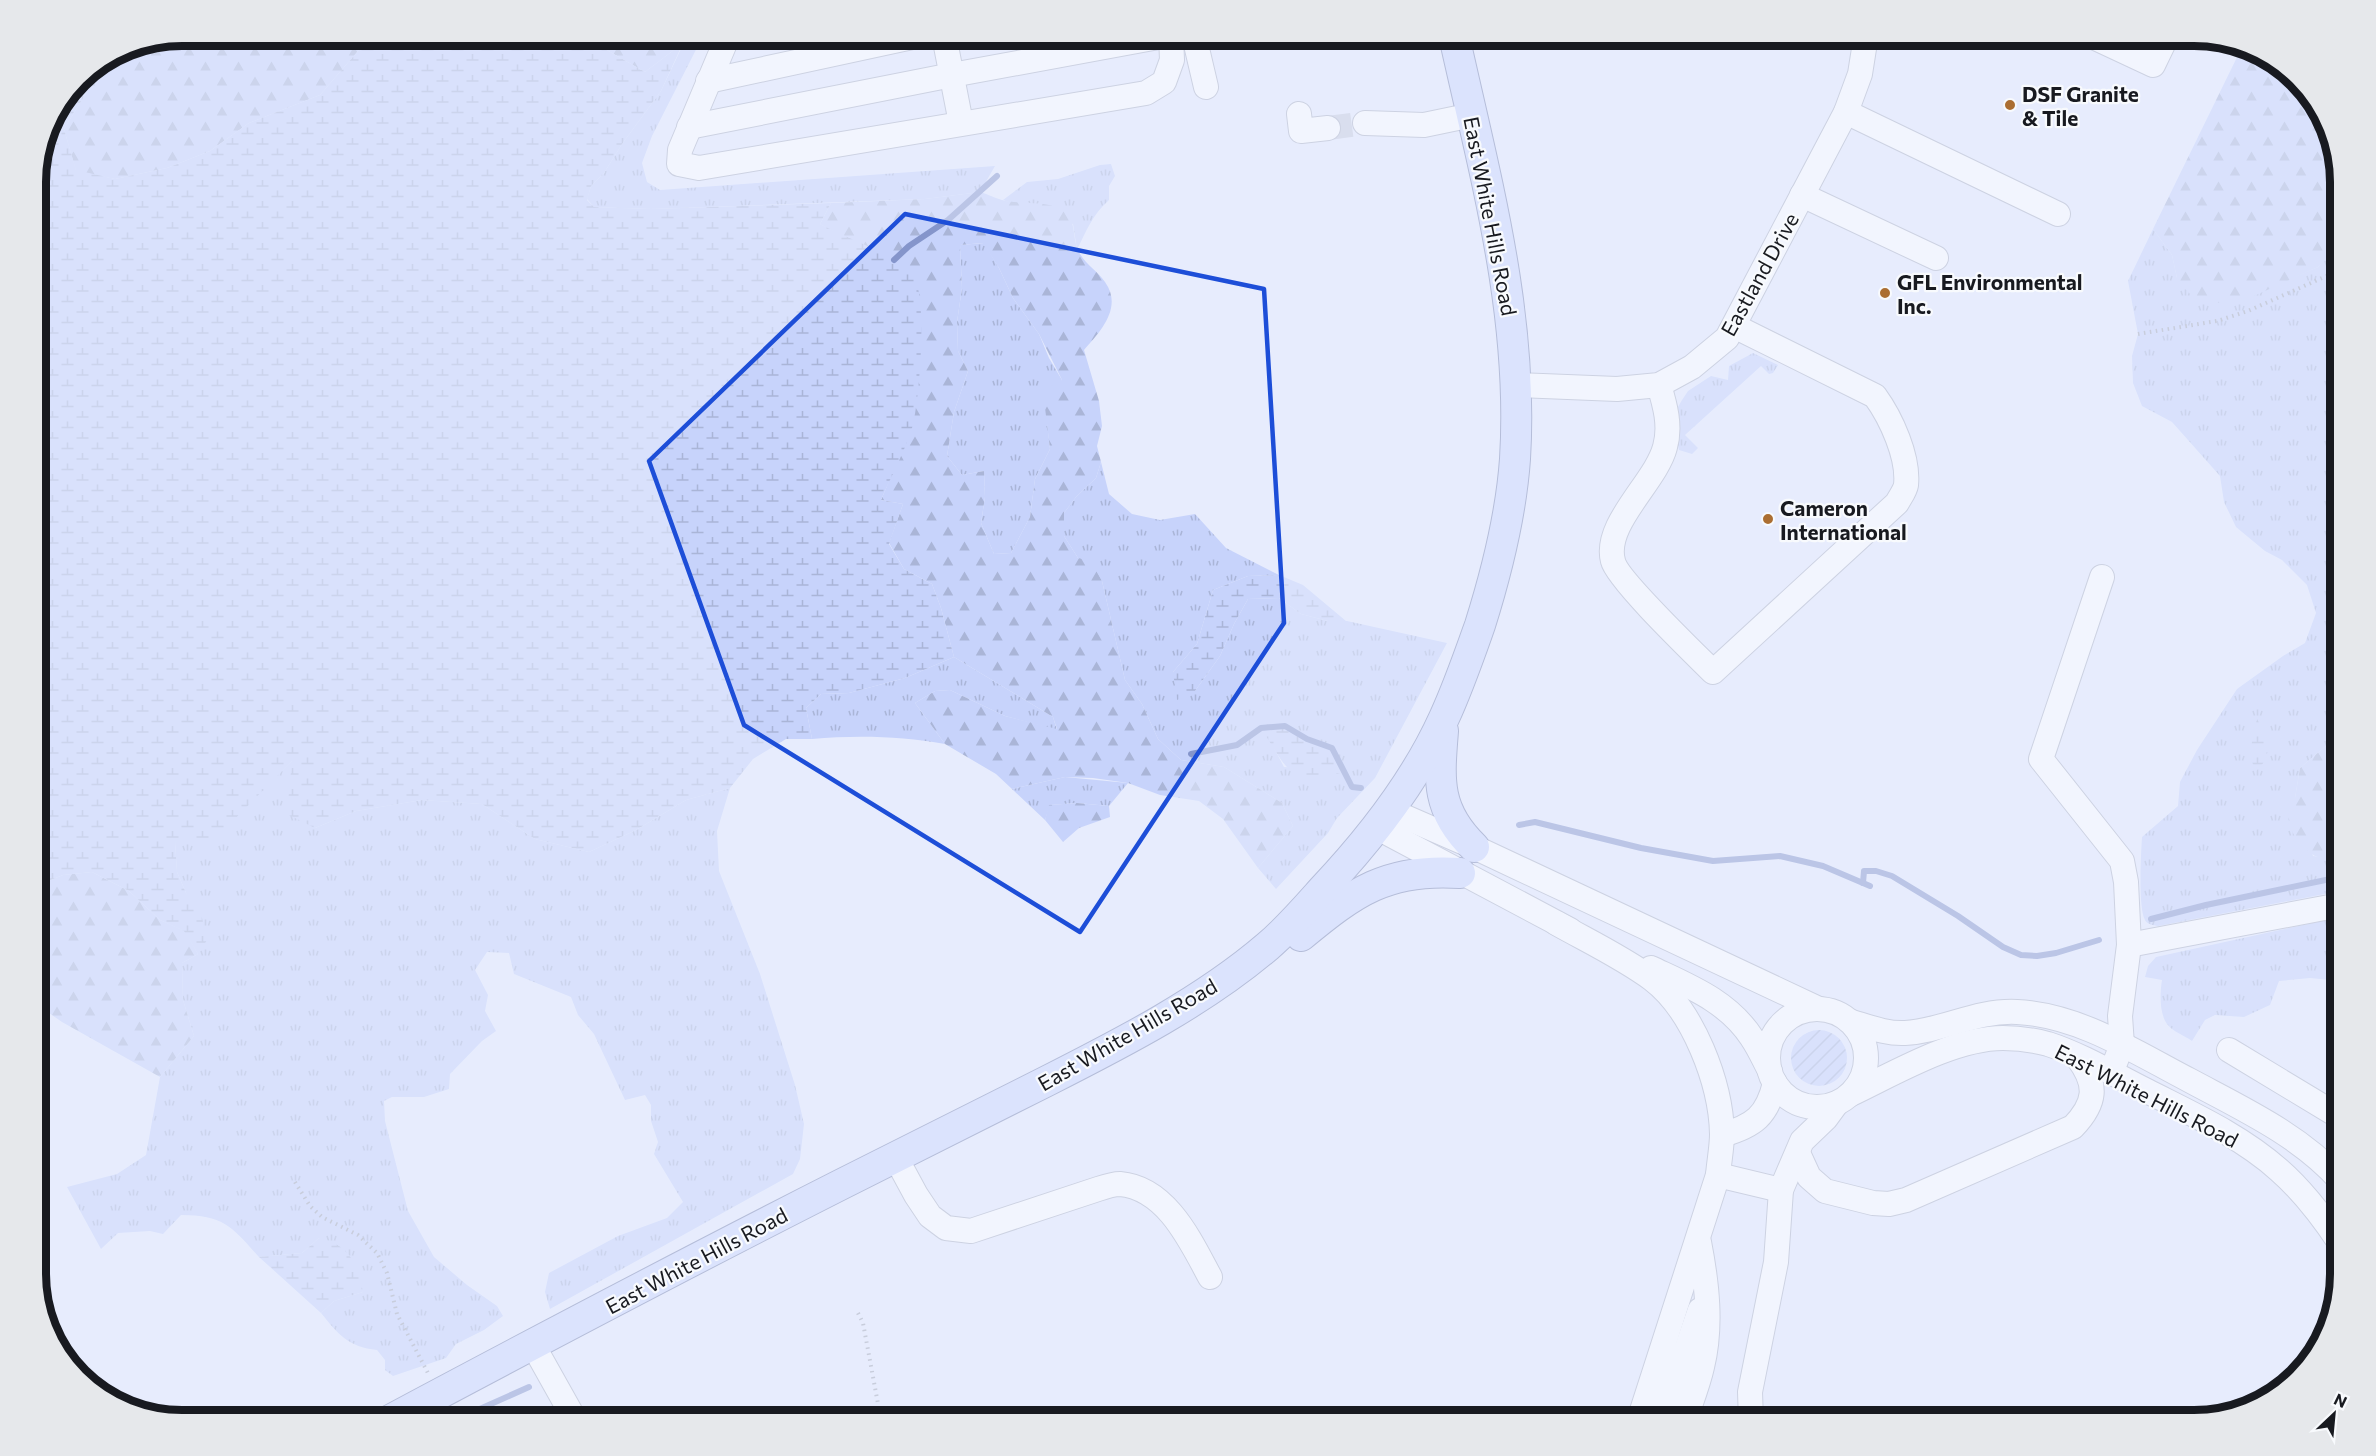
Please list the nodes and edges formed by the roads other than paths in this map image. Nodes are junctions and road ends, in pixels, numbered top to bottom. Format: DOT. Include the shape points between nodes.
graph roads {
  1 [pos="724,46"];
  2 [pos="871,46"];
  3 [pos="946,46"];
  4 [pos="1110,46"];
  5 [pos="1171,46"];
  6 [pos="1196,46"];
  7 [pos="1456,46"];
  8 [pos="1864,46"];
  9 [pos="2112,46"];
  10 [pos="2162,46"];
  11 [pos="952,75"];
  12 [pos="708,81"];
  13 [pos="1206,87"];
  14 [pos="1846,112"];
  15 [pos="1299,114"];
  16 [pos="1472,115"];
  17 [pos="961,123"];
  18 [pos="1365,123"];
  19 [pos="689,128"];
  20 [pos="1328,128"];
  21 [pos="1802,195"];
  22 [pos="2058,214"];
  23 [pos="1936,258"];
  24 [pos="1734,326"];
  25 [pos="1515,385"];
  26 [pos="1659,385"];
  27 [pos="2102,577"];
  28 [pos="1444,718"];
  29 [pos="1383,819"];
  30 [pos="1474,847"];
  31 [pos="1460,873"];
  32 [pos="2330,907"];
  33 [pos="1556,923"];
  34 [pos="1270,945"];
  35 [pos="2128,945"];
  36 [pos="1819,1009"];
  37 [pos="1852,1022"];
  38 [pos="2122,1045"];
  39 [pos="2229,1050"];
  40 [pos="2078,1058"];
  41 [pos="2111,1073"];
  42 [pos="1773,1077"];
  43 [pos="1844,1099"];
  44 [pos="2330,1111"];
  45 [pos="1722,1135"];
  46 [pos="1798,1153"];
  47 [pos="896,1158"];
  48 [pos="2330,1171"];
  49 [pos="1718,1175"];
  50 [pos="1781,1190"];
  51 [pos="2330,1230"];
  52 [pos="1701,1251"];
  53 [pos="1210,1277"];
  54 [pos="1707,1290"];
  55 [pos="533,1345"];
  56 [pos="1672,1371"];
  57 [pos="409,1410"];
  58 [pos="569,1410"];
  59 [pos="1635,1410"];
  60 [pos="1646,1410"];
  61 [pos="1654,1410"];
  62 [pos="1664,1410"];
  63 [pos="1674,1410"];
  64 [pos="1682,1410"];
  65 [pos="1751,1410"];
  1 -- 12 [label="street"];
  2 -- 12 [label="street"];
  3 -- 11 [label="street"];
  4 -- 11 [label="street"];
  5 -- 17 [label="street" via="1172,60 1164,82 1146,93"];
  6 -- 13 [label="street"];
  7 -- 16 [label="main road, East White Hills Road"];
  8 -- 14 [label="street, Eastland Drive" via="1860,74"];
  9 -- 10 [label="street" via="2153,65"];
  11 -- 17 [label="street"];
  11 -- 19 [label="street"];
  12 -- 19 [label="street"];
  14 -- 21 [label="street, Eastland Drive"];
  14 -- 22 [label="street"];
  15 -- 20 [label="street" via="1301,131"];
  16 -- 18 [label="street" via="1424,124"];
  16 -- 25 [label="main road, East White Hills Road" via="1504,265"];
  17 -- 19 [label="street" via="699,168 679,164"];
  21 -- 23 [label="street"];
  21 -- 24 [label="street, Eastland Drive"];
  24 -- 26 [label="street, Eastland Drive" via="1727,338 1692,367"];
  24 -- 26 [label="street" via="1875,396 1889,416 1903,455 1906,486 1897,502 1713,672 1625,580 1612,561 1613,542 1622,520 1658,466 1666,446 1668,427"];
  25 -- 26 [label="street, Eastland Drive" via="1617,389"];
  25 -- 28 [label="main road, East White Hills Road" via="1515,457 1506,529 1471,652"];
  27 -- 35 [label="street" via="2041,759 2122,861"];
  28 -- 29 [label="main road, East White Hills Road"];
  28 -- 30 [label="main road" via="1440,788 1451,818"];
  29 -- 30 [label="street"];
  29 -- 31 [label="street"];
  29 -- 34 [label="main road, East White Hills Road"];
  30 -- 36 [label="street"];
  31 -- 33 [label="street"];
  31 -- 34 [label="main road" via="1408,875 1370,886 1337,906 1295,940"];
  32 -- 35 [label="street"];
  33 -- 42 [label="street" via="1713,998 1753,1038"];
  33 -- 45 [label="street" via="1653,980 1680,1010 1696,1036 1709,1070"];
  34 -- 47 [label="main road, East White Hills Road" via="1159,1020"];
  35 -- 38 [label="street" via="2120,1016"];
  36 -- 37 [label="street"];
  36 -- 42 [label="street" via="1792,1015 1780,1025 1768,1054"];
  37 -- 38 [label="street, East White Hills Road" via="1905,1033 1985,1014 2015,1012 2066,1021"];
  37 -- 43 [label="street" via="1862,1035 1866,1068 1860,1083"];
  38 -- 41 [label="street"];
  38 -- 48 [label="street, East White Hills Road" via="2273,1127"];
  39 -- 44 [label="street"];
  40 -- 41 [label="street, East White Hills Road"];
  40 -- 43 [label="street, East White Hills Road" via="2028,1039 1974,1041"];
  40 -- 46 [label="street" via="2092,1084 2092,1098 2073,1127 1906,1200 1873,1203 1825,1191 1809,1177"];
  41 -- 51 [label="street, East White Hills Road" via="2216,1127 2278,1169 2302,1192"];
  42 -- 43 [label="street" via="1784,1094 1796,1102 1823,1106"];
  42 -- 45 [label="street" via="1772,1098 1756,1121"];
  43 -- 46 [label="street" via="1802,1141"];
  45 -- 49 [label="street"];
  46 -- 50 [label="street"];
  47 -- 53 [label="street" via="930,1216 946,1228 971,1231 1119,1184 1140,1190 1166,1207 1187,1234"];
  47 -- 55 [label="main road, East White Hills Road"];
  49 -- 50 [label="street"];
  49 -- 52 [label="street"];
  50 -- 65 [label="street" via="1776,1262 1750,1392"];
  52 -- 54 [label="street"];
  52 -- 56 [label="street"];
  54 -- 56 [label="street"];
  54 -- 56 [label="street" via="1706,1342"];
  55 -- 57 [label="main road, East White Hills Road"];
  55 -- 58 [label="street"];
  56 -- 59 [label="street"];
  56 -- 60 [label="street"];
  56 -- 61 [label="street"];
  56 -- 62 [label="street"];
  56 -- 63 [label="street"];
  56 -- 64 [label="street"];
}
